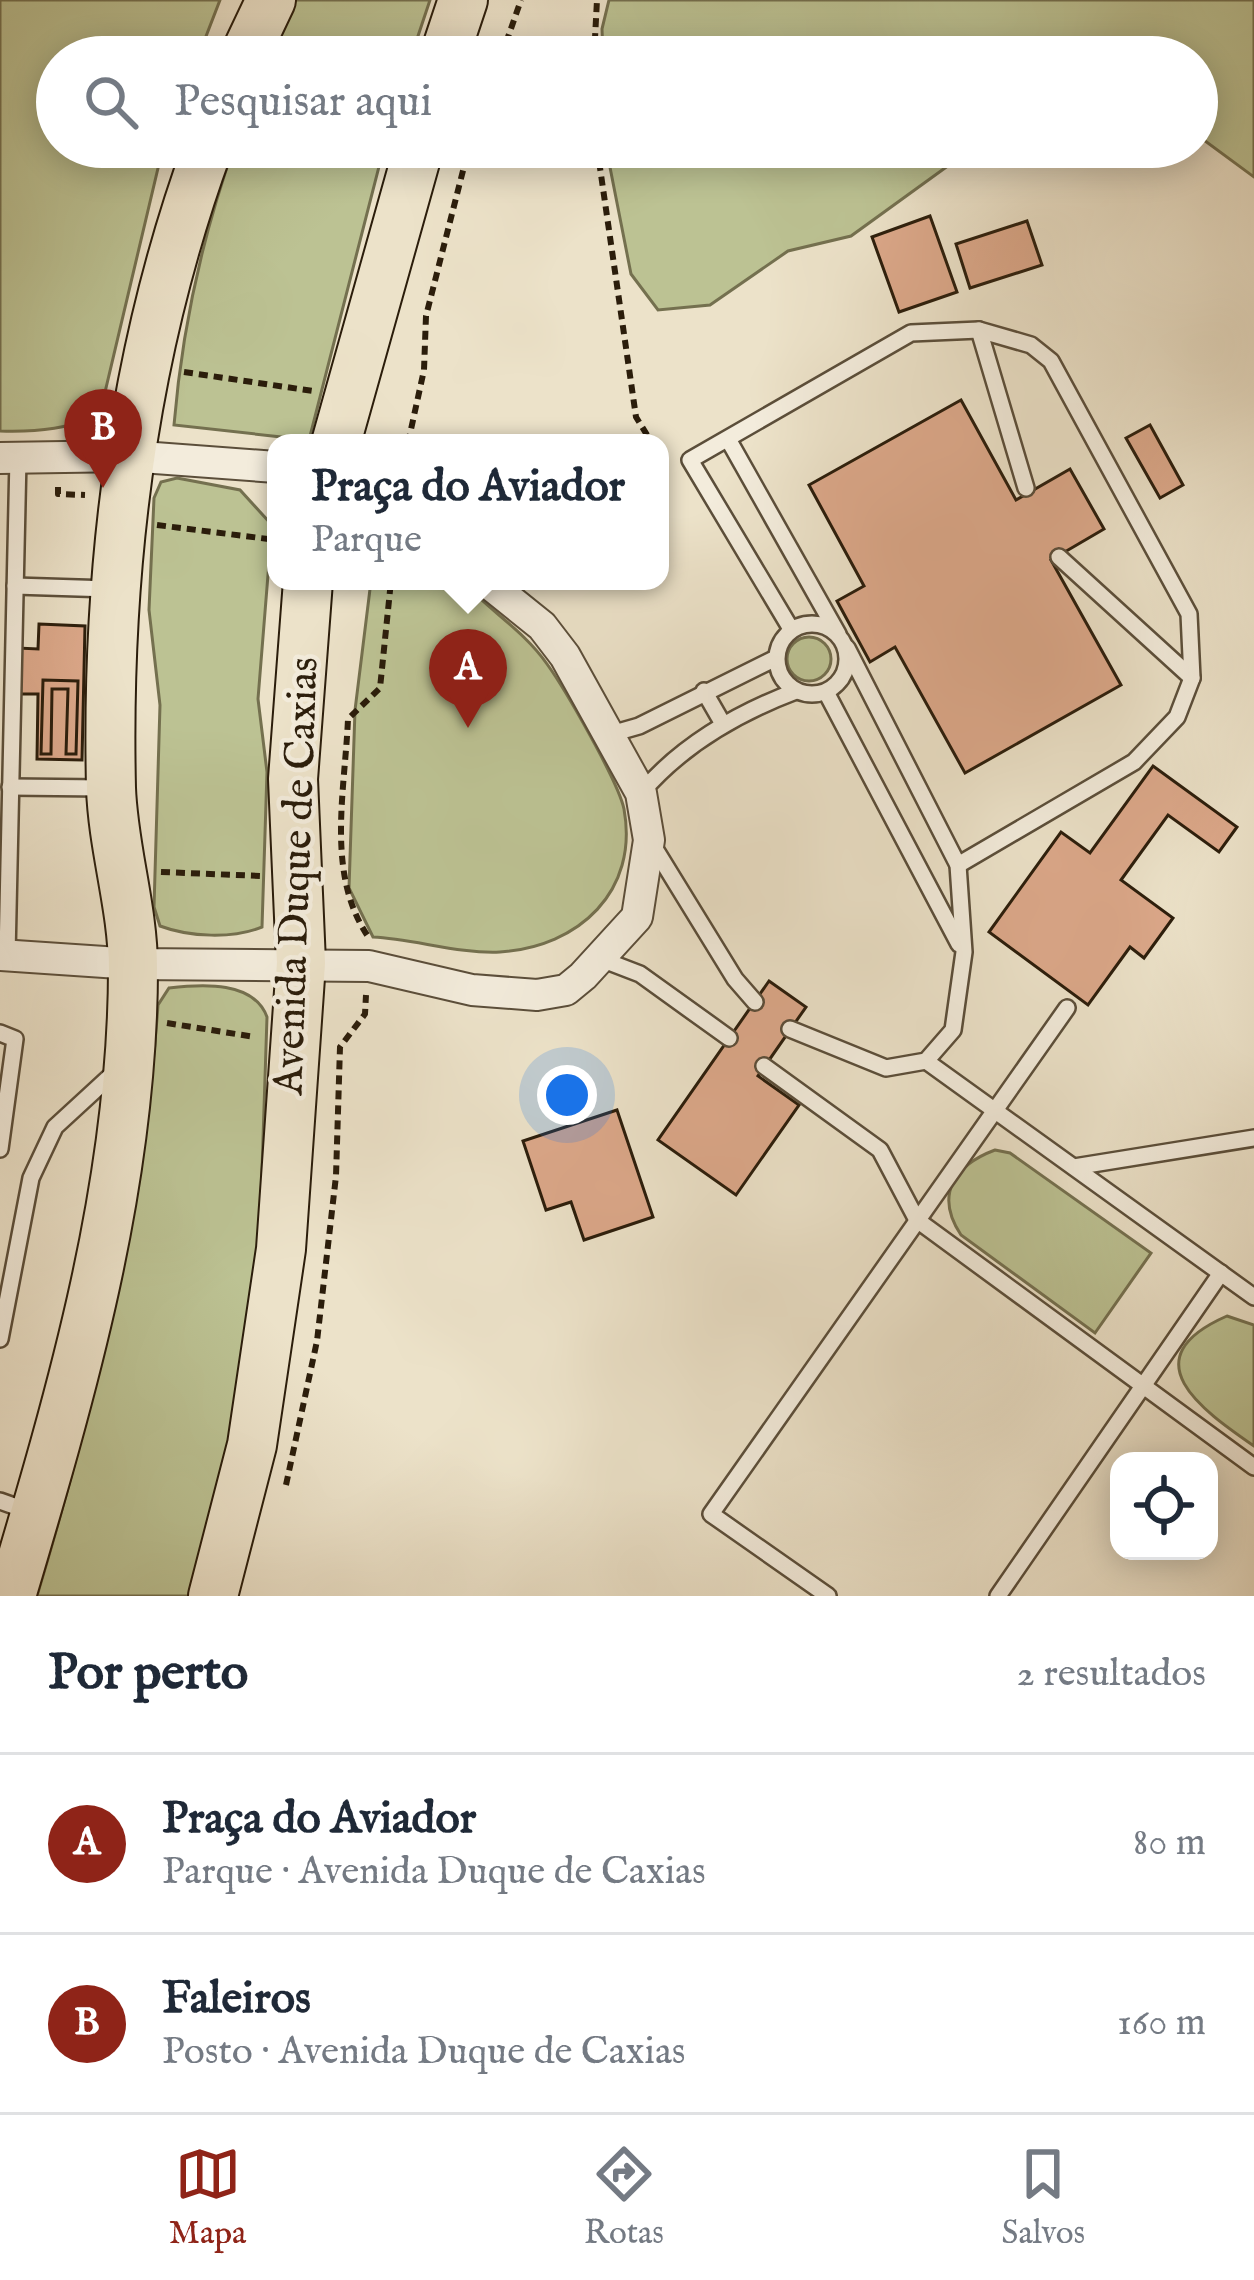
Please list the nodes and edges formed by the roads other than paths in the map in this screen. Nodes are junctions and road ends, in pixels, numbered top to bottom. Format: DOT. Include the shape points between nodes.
graph roads {
  1 [pos="271,0"];
  2 [pos="464,0"];
  3 [pos="254,36"];
  4 [pos="452,36"];
  5 [pos="202,168"];
  6 [pos="413,168"];
  7 [pos="979,330"];
  8 [pos="339,434"];
  9 [pos="728,439"];
  10 [pos="128,456"];
  11 [pos="9,458"];
  12 [pos="267,466"];
  13 [pos="1026,488"];
  14 [pos="1059,557"];
  15 [pos="15,586"];
  16 [pos="119,590"];
  17 [pos="307,590"];
  18 [pos="496,590"];
  19 [pos="791,629"];
  20 [pos="843,640"];
  21 [pos="776,658"];
  22 [pos="1192,678"];
  23 [pos="704,691"];
  24 [pos="796,691"];
  25 [pos="826,692"];
  26 [pos="723,724"];
  27 [pos="611,734"];
  28 [pos="10,787"];
  29 [pos="111,790"];
  30 [pos="641,793"];
  31 [pos="649,840"];
  32 [pos="958,865"];
  33 [pos="964,952"];
  34 [pos="3,955"];
  35 [pos="601,959"];
  36 [pos="301,962"];
  37 [pos="134,964"];
  38 [pos="755,1002"];
  39 [pos="1067,1007"];
  40 [pos="790,1029"];
  41 [pos="0,1033"];
  42 [pos="129,1038"];
  43 [pos="729,1038"];
  44 [pos="926,1061"];
  45 [pos="764,1066"];
  46 [pos="995,1110"];
  47 [pos="1254,1138"];
  48 [pos="0,1149"];
  49 [pos="1074,1167"];
  50 [pos="917,1220"];
  51 [pos="1221,1273"];
  52 [pos="1254,1297"];
  53 [pos="0,1339"];
  54 [pos="1143,1386"];
  55 [pos="1254,1467"];
  56 [pos="18,1507"];
  57 [pos="10,1596"];
  58 [pos="213,1596"];
  59 [pos="827,1596"];
  60 [pos="998,1596"];
  1 -- 3 [label="main road"];
  2 -- 4 [label="main road"];
  5 -- 10 [label="main road" via="144,366"];
  6 -- 8 [label="main road"];
  7 -- 9 [label="lane" via="911,333"];
  7 -- 13 [label="lane"];
  7 -- 22 [label="lane" via="1031,345 1051,361 1189,614"];
  9 -- 19 [label="lane" via="690,460"];
  9 -- 20 [label="lane"];
  10 -- 11 [label="street"];
  10 -- 12 [label="street"];
  10 -- 16 [label="main road"];
  11 -- 15 [label="lane"];
  14 -- 22 [label="lane"];
  15 -- 16 [label="lane"];
  15 -- 28 [label="lane"];
  16 -- 29 [label="main road"];
  17 -- 36 [label="main road, Avenida Duque de Caxias" via="293,778"];
  18 -- 27 [label="street" via="542,626"];
  19 -- 20 [label="lane" via="821,623"];
  19 -- 21 [label="lane"];
  20 -- 25 [label="lane" via="847,669"];
  20 -- 32 [label="lane"];
  21 -- 23 [label="lane"];
  21 -- 24 [label="lane"];
  22 -- 32 [label="lane" via="1177,717 1134,762"];
  23 -- 26 [label="lane"];
  23 -- 27 [label="lane"];
  24 -- 25 [label="lane"];
  24 -- 26 [label="lane"];
  25 -- 33 [label="lane"];
  26 -- 30 [label="lane"];
  27 -- 30 [label="street"];
  28 -- 29 [label="lane"];
  28 -- 34 [label="lane"];
  29 -- 37 [label="main road"];
  30 -- 31 [label="street"];
  31 -- 35 [label="street" via="637,917"];
  31 -- 38 [label="lane"];
  32 -- 33 [label="lane"];
  33 -- 44 [label="lane" via="953,1030"];
  34 -- 37 [label="street"];
  35 -- 36 [label="street" via="566,990 537,995"];
  35 -- 43 [label="lane" via="640,974"];
  36 -- 37 [label="street"];
  36 -- 58 [label="main road, Avenida Duque de Caxias" via="281,1249 252,1445"];
  37 -- 42 [label="main road"];
  39 -- 46 [label="lane"];
  40 -- 44 [label="lane" via="886,1068"];
  41 -- 48 [label="lane" via="15,1039"];
  42 -- 53 [label="lane" via="55,1126 31,1178"];
  42 -- 56 [label="main road" via="120,1166 73,1388"];
  44 -- 46 [label="lane"];
  45 -- 50 [label="lane" via="880,1150"];
  46 -- 49 [label="lane"];
  46 -- 50 [label="lane"];
  47 -- 49 [label="lane"];
  49 -- 51 [label="lane"];
  50 -- 54 [label="lane"];
  50 -- 59 [label="lane" via="711,1514"];
  51 -- 52 [label="lane"];
  51 -- 54 [label="lane"];
  54 -- 55 [label="lane"];
  54 -- 60 [label="lane"];
  56 -- 57 [label="main road"];
}
